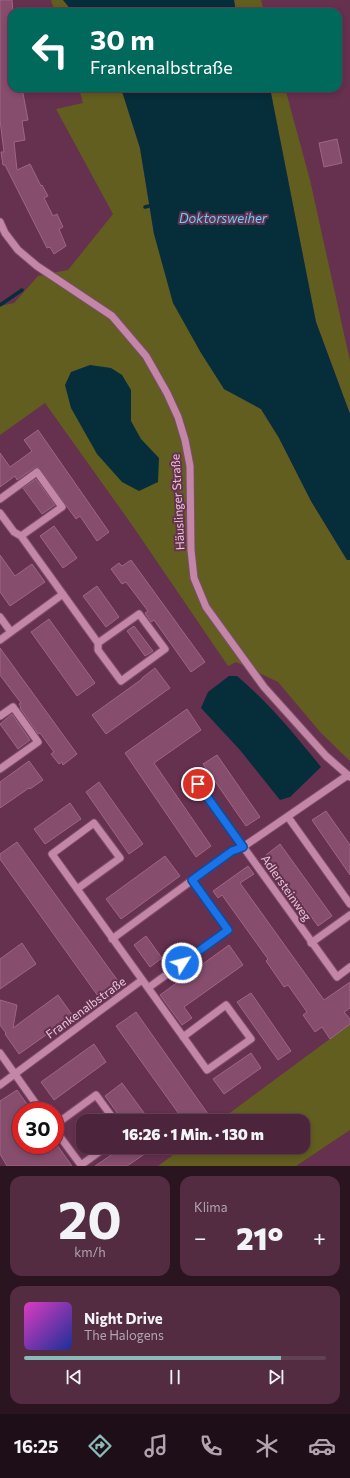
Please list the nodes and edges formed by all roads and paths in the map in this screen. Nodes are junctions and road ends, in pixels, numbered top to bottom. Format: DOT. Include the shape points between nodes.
graph roads {
  1 [pos="0,222"];
  2 [pos="0,499"];
  3 [pos="0,513"];
  4 [pos="21,536"];
  5 [pos="62,594"];
  6 [pos="0,617"];
  7 [pos="11,632"];
  8 [pos="0,640"];
  9 [pos="98,643"];
  10 [pos="0,716"];
  11 [pos="0,769"];
  12 [pos="349,776"];
  13 [pos="198,784"];
  14 [pos="288,817"];
  15 [pos="243,847"];
  16 [pos="192,880"];
  17 [pos="77,889"];
  18 [pos="350,904"];
  19 [pos="350,915"];
  20 [pos="112,939"];
  21 [pos="311,943"];
  22 [pos="350,967"];
  23 [pos="142,980"];
  24 [pos="148,988"];
  25 [pos="182,1037"];
  26 [pos="0,1053"];
  27 [pos="15,1074"];
  28 [pos="0,1085"];
  29 [pos="35,1102"];
  30 [pos="110,1114"];
  31 [pos="64,1118"];
  32 [pos="64,1142"];
  33 [pos="96,1154"];
  1 -- 12 [label="street, Häuslinger Straße" via="18,250 37,266 112,316 146,356 167,393 185,440 190,466 194,578 206,607 264,687 326,756"];
  2 -- 4 [label="street" via="37,472 62,507"];
  3 -- 4 [label="street" via="14,532"];
  4 -- 5 [label="street"];
  5 -- 7 [label="street"];
  5 -- 9 [label="street"];
  6 -- 7 [label="street"];
  7 -- 8 [label="street"];
  9 -- 9 [label="street" via="139,614 165,649 121,681 98,650"];
  10 -- 11 [label="street" via="12,707 38,742"];
  12 -- 14 [label="street"];
  13 -- 15 [label="street, Adlersteinweg"];
  14 -- 15 [label="street"];
  14 -- 18 [label="street"];
  15 -- 16 [label="street" via="232,851"];
  15 -- 21 [label="street, Adlersteinweg"];
  16 -- 20 [label="street"];
  16 -- 24 [label="street" via="228,930"];
  17 -- 17 [label="street, Frankenalbstraße" via="52,854 94,823 120,858"];
  17 -- 20 [label="street, Frankenalbstraße"];
  19 -- 21 [label="street"];
  20 -- 23 [label="street, Frankenalbstraße"];
  21 -- 22 [label="street, Adlersteinweg" via="337,977"];
  23 -- 24 [label="street"];
  23 -- 27 [label="street, Frankenalbstraße"];
  24 -- 25 [label="street"];
  25 -- 25 [label="street" via="226,1005 251,1039 207,1070"];
  26 -- 27 [label="street"];
  27 -- 28 [label="street, Frankenalbstraße"];
  27 -- 29 [label="street"];
  30 -- 31 [label="street" via="96,1095"];
  32 -- 33 [label="street" via="81,1165"];
}
